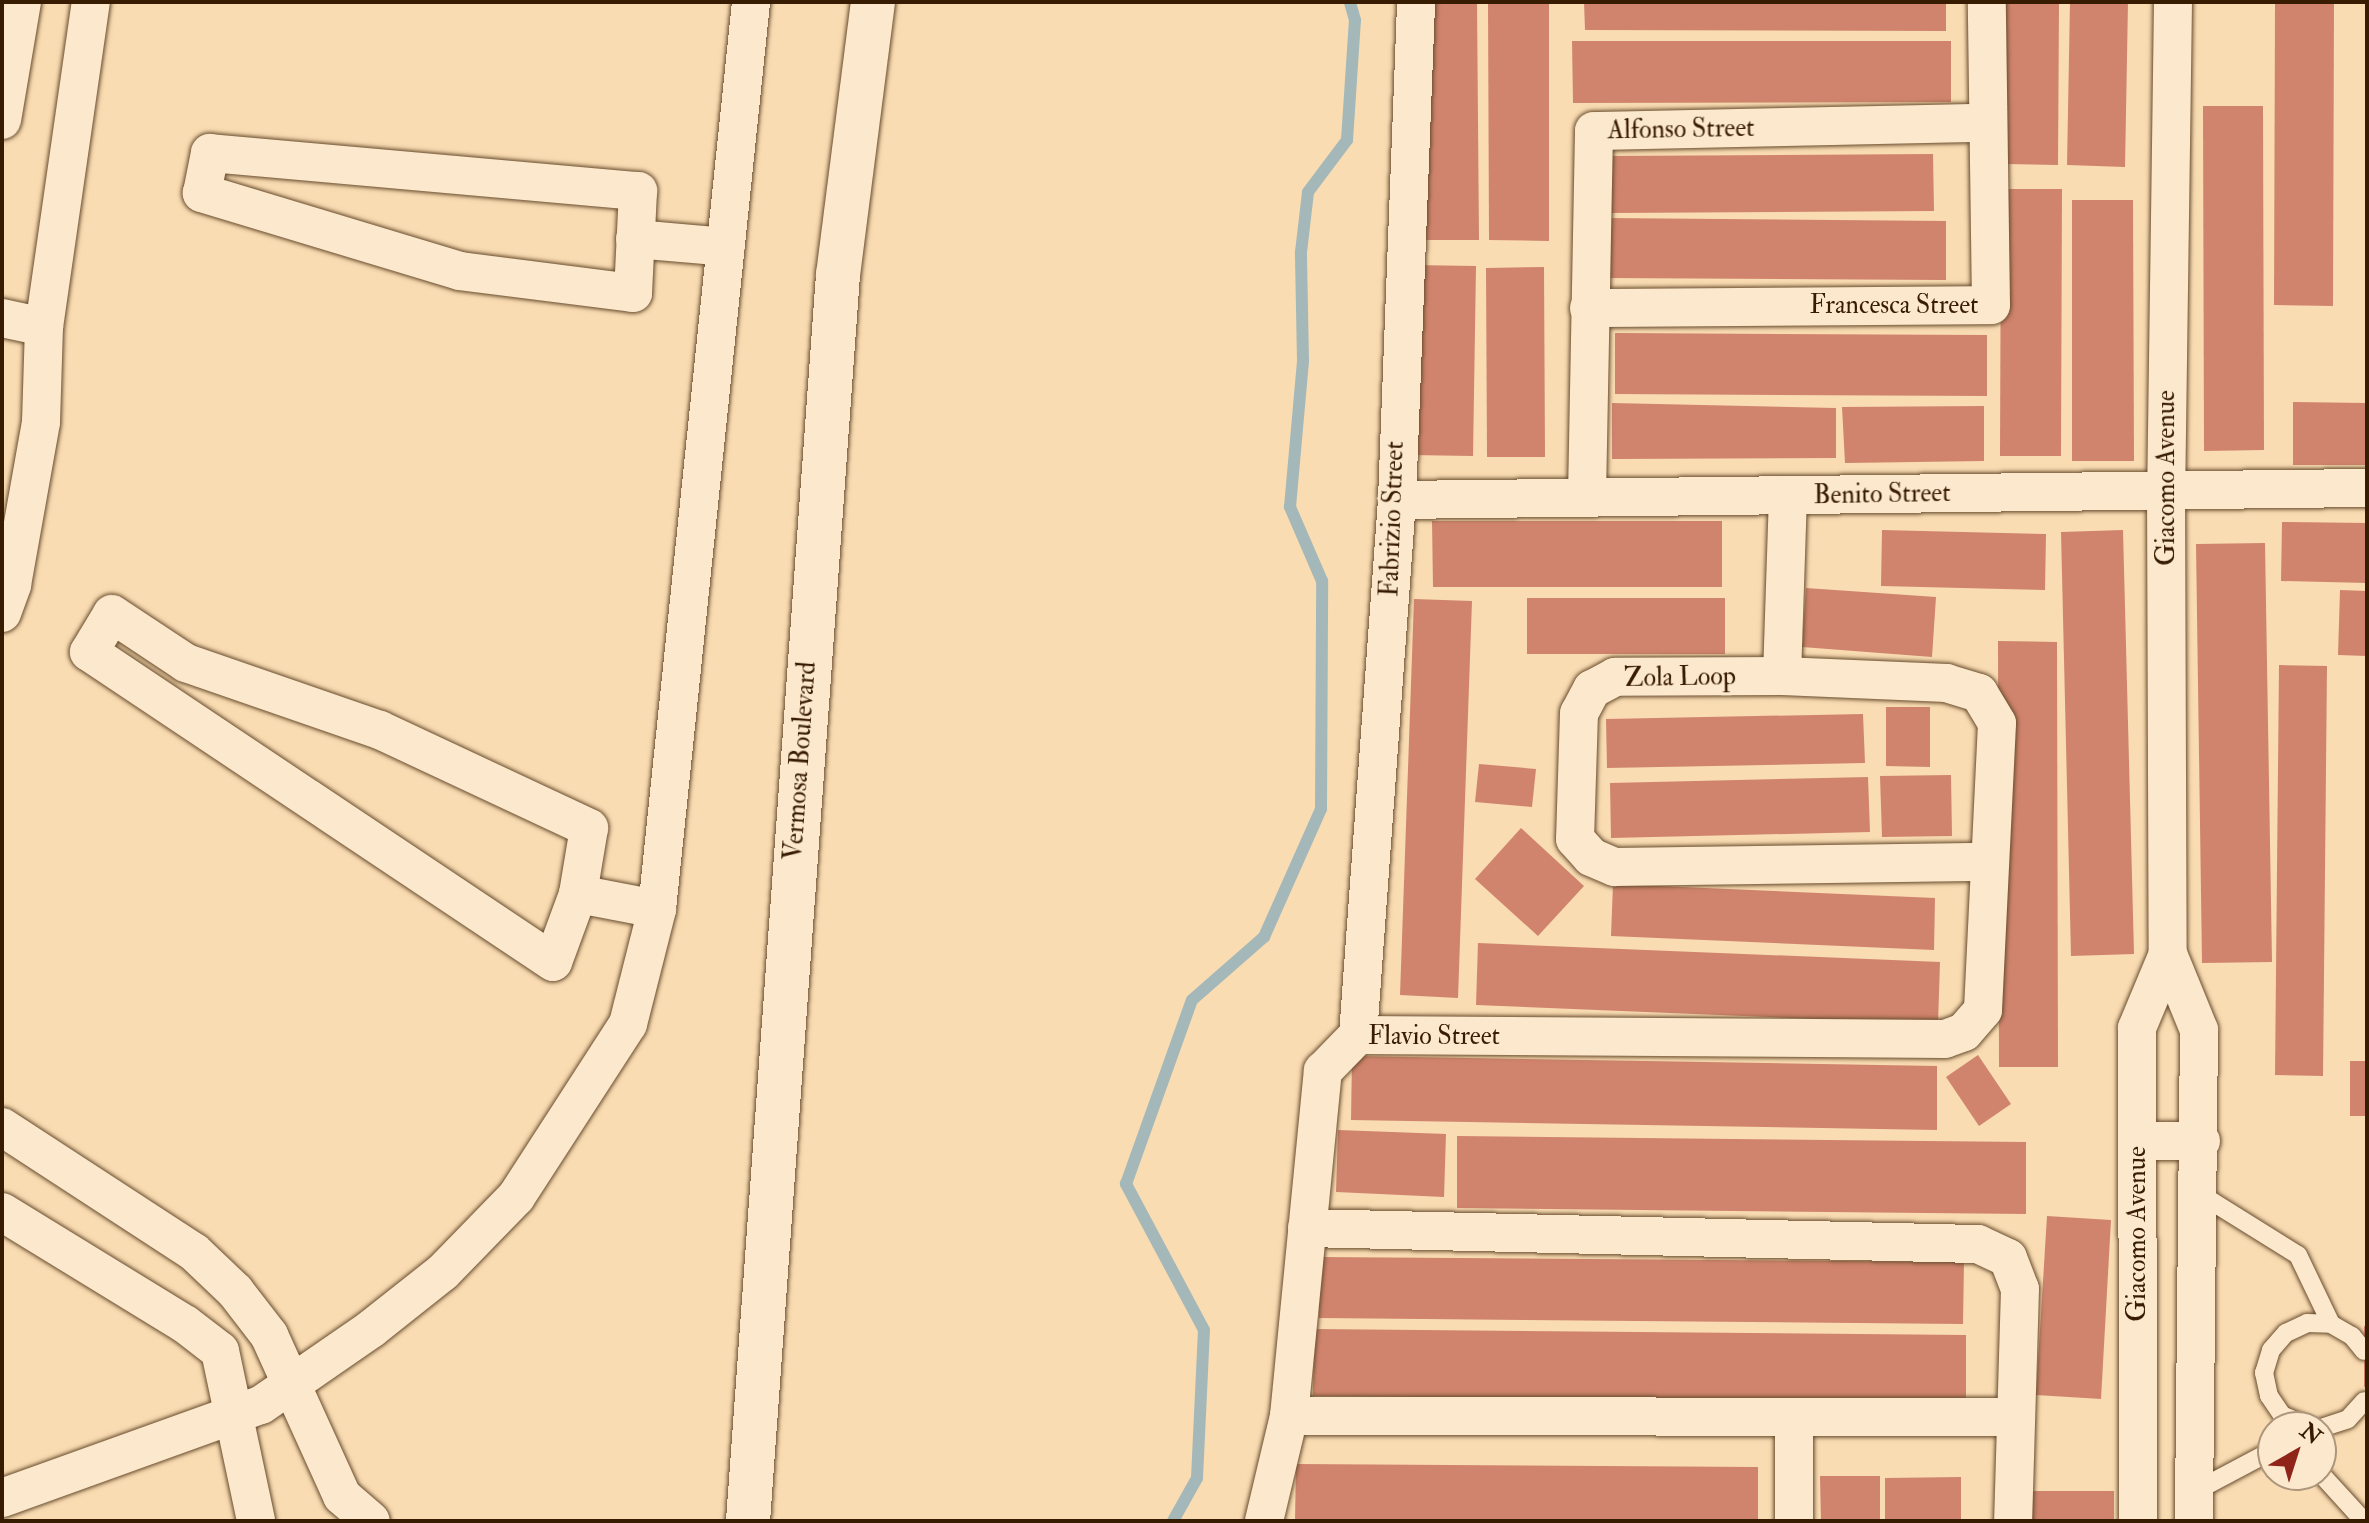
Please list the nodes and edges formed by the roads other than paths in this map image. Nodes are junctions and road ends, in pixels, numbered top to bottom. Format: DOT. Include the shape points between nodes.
graph roads {
  1 [pos="22,2"];
  2 [pos="91,2"];
  3 [pos="751,2"];
  4 [pos="873,2"];
  5 [pos="1416,2"];
  6 [pos="1987,2"];
  7 [pos="2173,2"];
  8 [pos="2,120"];
  9 [pos="1988,123"];
  10 [pos="635,239"];
  11 [pos="726,247"];
  12 [pos="1589,308"];
  13 [pos="2,318"];
  14 [pos="44,327"];
  15 [pos="2166,487"];
  16 [pos="2367,488"];
  17 [pos="1587,496"];
  18 [pos="1788,497"];
  19 [pos="1397,500"];
  20 [pos="2,613"];
  21 [pos="1782,676"];
  22 [pos="1989,862"];
  23 [pos="578,894"];
  24 [pos="657,909"];
  25 [pos="2168,954"];
  26 [pos="1964,1032"];
  27 [pos="1358,1035"];
  28 [pos="2,1127"];
  29 [pos="2138,1141"];
  30 [pos="2201,1141"];
  31 [pos="2200,1194"];
  32 [pos="2,1212"];
  33 [pos="1307,1228"];
  34 [pos="2331,1324"];
  35 [pos="269,1335"];
  36 [pos="220,1351"];
  37 [pos="2364,1351"];
  38 [pos="292,1386"];
  39 [pos="2364,1401"];
  40 [pos="2279,1411"];
  41 [pos="237,1414"];
  42 [pos="1289,1416"];
  43 [pos="1794,1417"];
  44 [pos="2014,1417"];
  45 [pos="2337,1423"];
  46 [pos="2257,1461"];
  47 [pos="2336,1491"];
  48 [pos="14,1504"];
  49 [pos="2194,1506"];
  50 [pos="2361,1518"];
  51 [pos="256,1521"];
  52 [pos="371,1521"];
  53 [pos="748,1521"];
  54 [pos="1264,1521"];
  55 [pos="1794,1521"];
  56 [pos="2013,1521"];
  57 [pos="2138,1521"];
  1 -- 8 [label="street"];
  2 -- 14 [label="street"];
  3 -- 11 [label="street"];
  4 -- 53 [label="main road, Vermosa Boulevard" via="838,275"];
  5 -- 19 [label="street, Fabrizio Street"];
  6 -- 9 [label="street, Francesca Street"];
  7 -- 15 [label="street, Giacomo Avenue"];
  9 -- 12 [label="street, Alfonso Street" via="1594,131"];
  9 -- 12 [label="street, Francesca Street" via="1991,305"];
  10 -- 10 [label="street" via="638,191 210,153 202,193 460,271 633,293"];
  10 -- 11 [label="street"];
  11 -- 24 [label="street"];
  12 -- 17 [label="street, Alfonso Street"];
  13 -- 14 [label="street"];
  14 -- 20 [label="street" via="41,422 12,585"];
  15 -- 16 [label="street, Benito Street"];
  15 -- 18 [label="street, Benito Street"];
  15 -- 25 [label="street, Giacomo Avenue"];
  17 -- 18 [label="street, Benito Street"];
  17 -- 19 [label="street, Benito Street"];
  18 -- 21 [label="street"];
  19 -- 27 [label="street, Fabrizio Street"];
  21 -- 22 [label="street, Zola Loop" via="1947,683 1979,693 1997,723"];
  21 -- 22 [label="street, Zola Loop" via="1615,677 1592,689 1579,713 1575,839 1591,857 1615,867"];
  22 -- 26 [label="street, Zola Loop" via="1983,1010"];
  23 -- 23 [label="street" via="589,828 380,730 186,663 112,614 89,652 553,962"];
  23 -- 24 [label="street"];
  24 -- 38 [label="street" via="628,1024 516,1197 443,1272"];
  25 -- 29 [label="street, Giacomo Avenue" via="2137,1028"];
  25 -- 30 [label="street, Giacomo Avenue" via="2199,1030"];
  26 -- 27 [label="street, Flavio Street" via="1945,1039"];
  27 -- 33 [label="street, Flavio Street" via="1323,1071"];
  28 -- 35 [label="street" via="194,1252 235,1291"];
  29 -- 30 [label="street"];
  29 -- 57 [label="street, Giacomo Avenue"];
  30 -- 31 [label="street, Giacomo Avenue"];
  31 -- 34 [label="lane" via="2298,1255"];
  31 -- 49 [label="street, Giacomo Avenue"];
  32 -- 36 [label="street"];
  33 -- 42 [label="street, Flavio Street"];
  33 -- 44 [label="street" via="1978,1244 2008,1258 2020,1289"];
  34 -- 37 [label="lane" via="2352,1336"];
  34 -- 40 [label="lane" via="2307,1323 2286,1333 2271,1350 2264,1373"];
  35 -- 36 [label="street"];
  35 -- 38 [label="street"];
  36 -- 41 [label="street"];
  38 -- 41 [label="street"];
  38 -- 52 [label="street" via="342,1496"];
  39 -- 45 [label="lane" via="2348,1419"];
  41 -- 48 [label="street"];
  41 -- 51 [label="street"];
  42 -- 43 [label="street"];
  42 -- 54 [label="street, Flavio Street"];
  43 -- 44 [label="street"];
  43 -- 55 [label="street"];
  44 -- 56 [label="street"];
  46 -- 49 [label="lane"];
  47 -- 50 [label="lane"];
}
